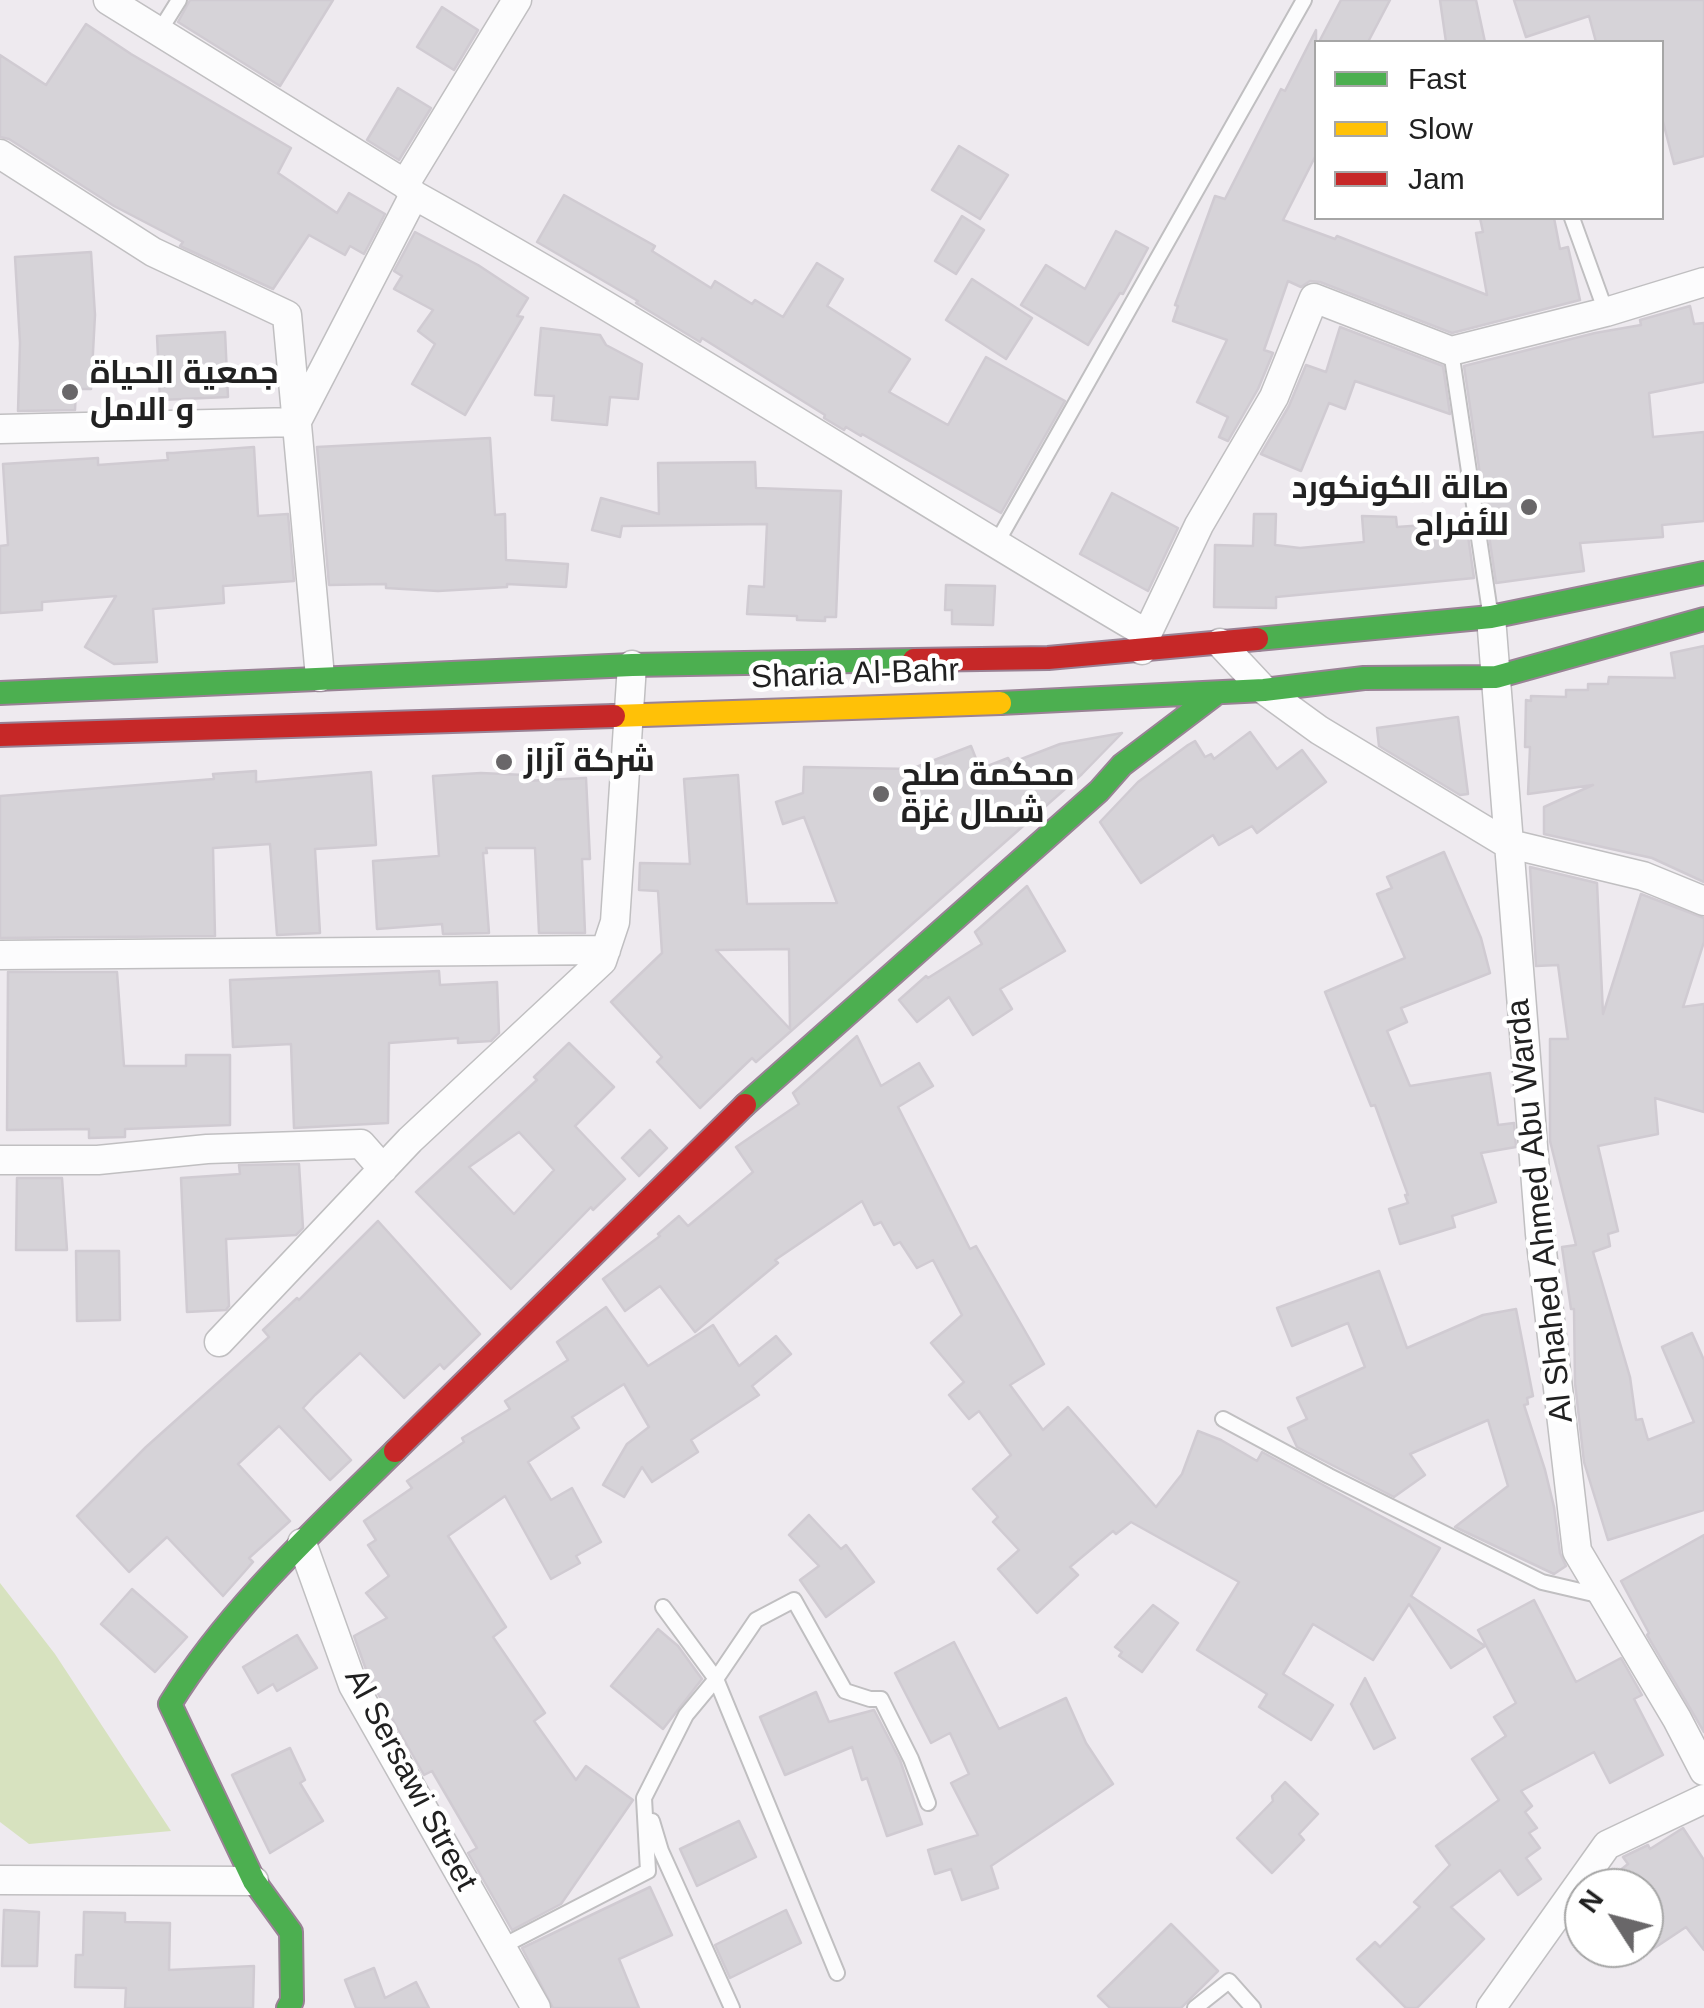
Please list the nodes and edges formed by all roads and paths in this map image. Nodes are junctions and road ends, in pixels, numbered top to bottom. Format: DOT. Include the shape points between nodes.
graph roads {
  1 [pos="108,0"];
  2 [pos="179,0"];
  3 [pos="517,0"];
  4 [pos="1304,0"];
  5 [pos="158,33"];
  6 [pos="0,154"];
  7 [pos="409,190"];
  8 [pos="1573,220"];
  9 [pos="1704,282"];
  10 [pos="1606,312"];
  11 [pos="1452,351"];
  12 [pos="296,422"];
  13 [pos="0,429"];
  14 [pos="996,545"];
  15 [pos="1704,573"];
  16 [pos="1491,617"];
  17 [pos="1704,619"];
  18 [pos="1144,642"];
  19 [pos="1220,644"];
  20 [pos="632,665"];
  21 [pos="320,676"];
  22 [pos="1496,677"];
  23 [pos="1264,690"];
  24 [pos="0,693"];
  25 [pos="1217,693"];
  26 [pos="627,714"];
  27 [pos="0,735"];
  28 [pos="1506,843"];
  29 [pos="1704,901"];
  30 [pos="606,950"];
  31 [pos="0,955"];
  32 [pos="0,1160"];
  33 [pos="383,1169"];
  34 [pos="219,1342"];
  35 [pos="1224,1419"];
  36 [pos="302,1543"];
  37 [pos="1603,1597"];
  38 [pos="663,1607"];
  39 [pos="716,1678"];
  40 [pos="1704,1771"];
  41 [pos="644,1798"];
  42 [pos="1704,1799"];
  43 [pos="928,1803"];
  44 [pos="0,1880"];
  45 [pos="254,1881"];
  46 [pos="501,1947"];
  47 [pos="837,1973"];
  48 [pos="288,2008"];
  49 [pos="536,2008"];
  50 [pos="732,2008"];
  51 [pos="1196,2008"];
  52 [pos="1253,2008"];
  53 [pos="1491,2008"];
  1 -- 5 [label="street"];
  2 -- 5 [label="lane"];
  3 -- 7 [label="street"];
  4 -- 14 [label="lane"];
  5 -- 7 [label="street"];
  6 -- 12 [label="street" via="153,252 287,315"];
  7 -- 12 [label="street"];
  7 -- 14 [label="street" via="664,338"];
  8 -- 10 [label="lane"];
  9 -- 10 [label="street"];
  10 -- 11 [label="street"];
  11 -- 16 [label="lane"];
  11 -- 18 [label="street" via="1314,298 1274,397 1199,525"];
  12 -- 13 [label="street"];
  12 -- 21 [label="street"];
  14 -- 18 [label="street"];
  15 -- 16 [label="main road, Sharia Al-Bahr"];
  16 -- 19 [label="main road, Sharia Al-Bahr"];
  16 -- 22 [label="street, Al Shahed Ahmed Abu Warda"];
  17 -- 22 [label="main road, Sharia Al-Bahr"];
  18 -- 19 [label="main road, Sharia Al-Bahr"];
  18 -- 20 [label="main road, Sharia Al-Bahr" via="1048,658"];
  19 -- 23 [label="street"];
  20 -- 21 [label="main road, Sharia Al-Bahr"];
  20 -- 26 [label="street"];
  21 -- 24 [label="main road, Sharia Al-Bahr"];
  22 -- 23 [label="main road, Sharia Al-Bahr" via="1364,678"];
  22 -- 28 [label="street, Al Shahed Ahmed Abu Warda"];
  23 -- 25 [label="main road, Sharia Al-Bahr"];
  23 -- 28 [label="street"];
  25 -- 26 [label="main road, Sharia Al-Bahr"];
  25 -- 36 [label="main road" via="1122,765 756,1094"];
  26 -- 27 [label="main road, Sharia Al-Bahr"];
  26 -- 30 [label="street" via="616,922"];
  28 -- 29 [label="street" via="1643,876"];
  28 -- 37 [label="street, Al Shahed Ahmed Abu Warda" via="1540,1234 1577,1551"];
  30 -- 31 [label="street"];
  30 -- 33 [label="street" via="602,961"];
  32 -- 33 [label="street" via="361,1144"];
  33 -- 34 [label="street"];
  35 -- 37 [label="lane" via="1542,1582"];
  36 -- 45 [label="main road" via="196,1662 170,1704"];
  36 -- 46 [label="street, Al Sersawi Street" via="354,1684"];
  37 -- 40 [label="street, Al Shahed Ahmed Abu Warda"];
  38 -- 39 [label="lane"];
  39 -- 41 [label="lane" via="686,1715"];
  39 -- 43 [label="lane" via="756,1620 794,1600 845,1691 882,1698"];
  39 -- 47 [label="lane"];
  41 -- 46 [label="lane" via="648,1871"];
  41 -- 50 [label="lane"];
  42 -- 53 [label="street" via="1607,1845"];
  44 -- 45 [label="street"];
  45 -- 48 [label="main road" via="291,1932"];
  46 -- 49 [label="street, Al Sersawi Street"];
  51 -- 52 [label="lane" via="1229,1981"];
}
